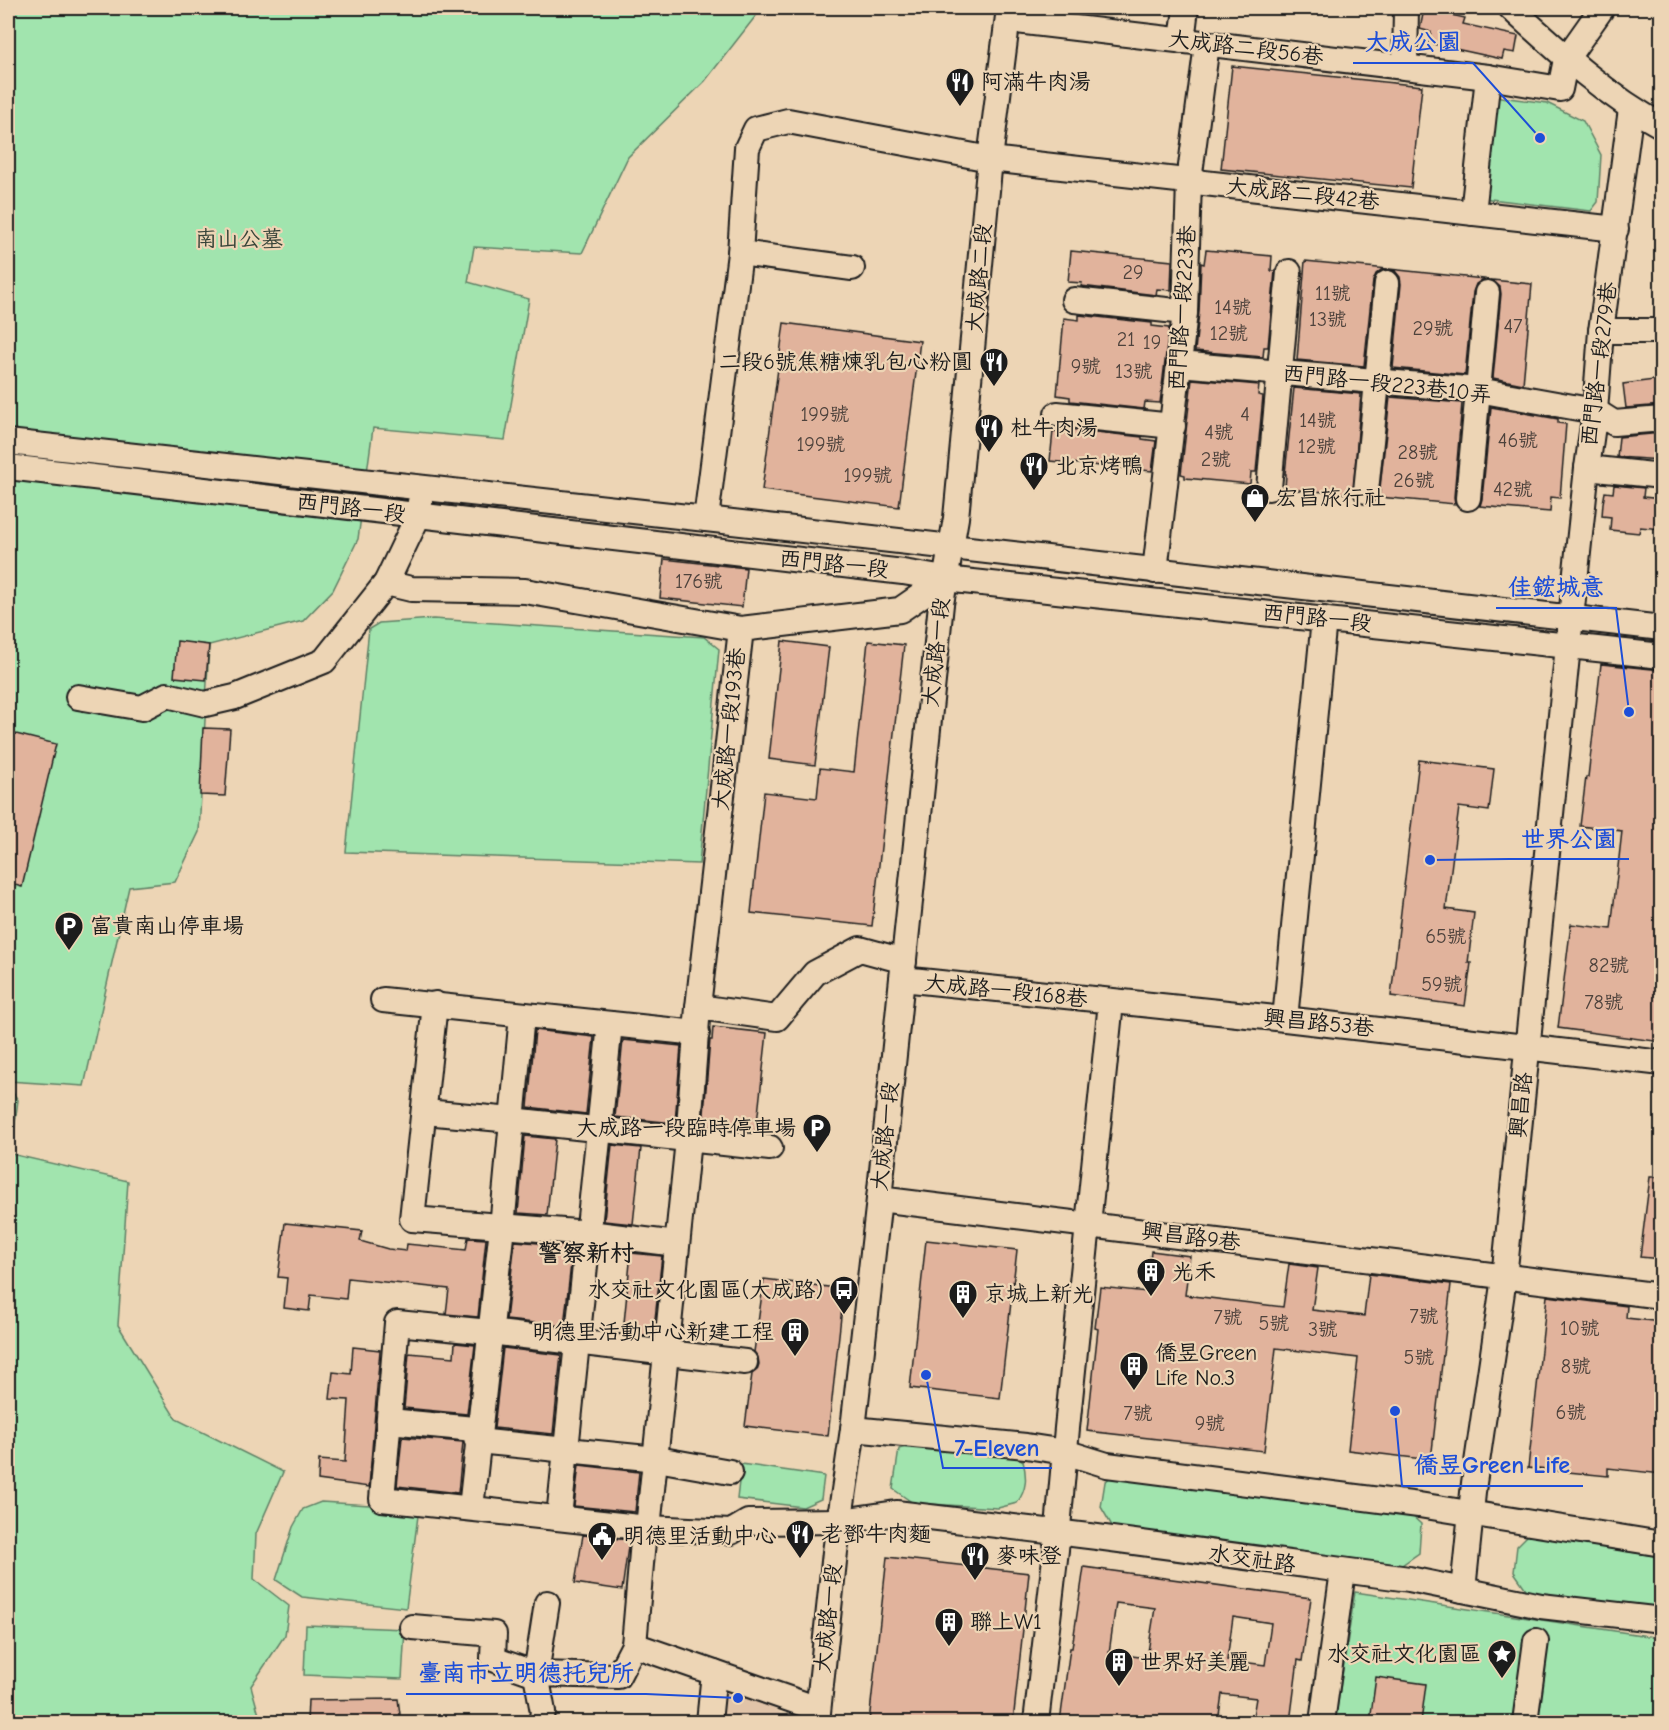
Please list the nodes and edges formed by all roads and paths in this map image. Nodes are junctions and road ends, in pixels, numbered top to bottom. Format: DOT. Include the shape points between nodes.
graph roads {
  1 [pos="1186,8"];
  2 [pos="1406,8"];
  3 [pos="1511,8"];
  4 [pos="1602,8"];
  5 [pos="1008,14"];
  6 [pos="1182,41"];
  7 [pos="1207,44"];
  8 [pos="1566,59"];
  9 [pos="1405,67"];
  10 [pos="1488,77"];
  11 [pos="1631,109"];
  12 [pos="1662,126"];
  13 [pos="990,159"];
  14 [pos="1189,181"];
  15 [pos="1473,213"];
  16 [pos="1616,229"];
  17 [pos="740,254"];
  18 [pos="852,268"];
  19 [pos="1289,272"];
  20 [pos="1387,283"];
  21 [pos="1487,293"];
  22 [pos="1074,300"];
  23 [pos="1185,312"];
  24 [pos="1601,331"];
  25 [pos="1655,331"];
  26 [pos="1179,364"];
  27 [pos="1280,373"];
  28 [pos="1377,381"];
  29 [pos="1478,390"];
  30 [pos="1595,411"];
  31 [pos="1057,414"];
  32 [pos="1662,418"];
  33 [pos="1173,426"];
  34 [pos="8,441"];
  35 [pos="8,467"];
  36 [pos="1587,468"];
  37 [pos="1662,476"];
  38 [pos="422,488"];
  39 [pos="1269,488"];
  40 [pos="1366,491"];
  41 [pos="1468,498"];
  42 [pos="418,516"];
  43 [pos="706,519"];
  44 [pos="950,548"];
  45 [pos="1155,572"];
  46 [pos="945,579"];
  47 [pos="386,583"];
  48 [pos="1324,619"];
  49 [pos="1571,619"];
  50 [pos="1662,628"];
  51 [pos="741,629"];
  52 [pos="1568,646"];
  53 [pos="1662,656"];
  54 [pos="78,697"];
  55 [pos="903,970"];
  56 [pos="383,1000"];
  57 [pos="1111,1002"];
  58 [pos="435,1004"];
  59 [pos="699,1007"];
  60 [pos="522,1015"];
  61 [pos="1285,1019"];
  62 [pos="610,1024"];
  63 [pos="697,1033"];
  64 [pos="1527,1047"];
  65 [pos="1662,1063"];
  66 [pos="425,1112"];
  67 [pos="512,1120"];
  68 [pos="599,1130"];
  69 [pos="688,1140"];
  70 [pos="770,1148"];
  71 [pos="879,1199"];
  72 [pos="1089,1224"];
  73 [pos="502,1227"];
  74 [pos="589,1233"];
  75 [pos="677,1244"];
  76 [pos="1503,1278"];
  77 [pos="1662,1296"];
  78 [pos="489,1332"];
  79 [pos="578,1342"];
  80 [pos="666,1352"];
  81 [pos="745,1362"];
  82 [pos="389,1422"];
  83 [pos="853,1429"];
  84 [pos="477,1442"];
  85 [pos="568,1450"];
  86 [pos="1065,1452"];
  87 [pos="657,1460"];
  88 [pos="730,1472"];
  89 [pos="471,1508"];
  90 [pos="1471,1514"];
  91 [pos="559,1517"];
  92 [pos="841,1521"];
  93 [pos="1058,1533"];
  94 [pos="646,1534"];
  95 [pos="1662,1544"];
  96 [pos="1343,1571"];
  97 [pos="1463,1590"];
  98 [pos="547,1603"];
  99 [pos="1662,1620"];
  100 [pos="412,1627"];
  101 [pos="1536,1641"];
  102 [pos="634,1645"];
  103 [pos="714,1673"];
  104 [pos="536,1674"];
  105 [pos="817,1716"];
  106 [pos="541,1722"];
  107 [pos="709,1722"];
  108 [pos="1036,1722"];
  109 [pos="1322,1722"];
  110 [pos="1525,1722"];
  1 -- 6 [label="street"];
  2 -- 9 [label="street"];
  3 -- 8 [label="street"];
  4 -- 8 [label="street"];
  5 -- 6 [label="street, 大成路二段56巷"];
  5 -- 13 [label="street, 大成路二段"];
  6 -- 7 [label="street, 大成路二段56巷"];
  7 -- 9 [label="street, 大成路二段56巷"];
  7 -- 14 [label="street, 西門路一段223巷"];
  8 -- 10 [label="street, 大成路二段56巷" via="1560,88"];
  8 -- 11 [label="street"];
  9 -- 10 [label="street, 大成路二段56巷"];
  10 -- 15 [label="street"];
  11 -- 12 [label="street"];
  11 -- 16 [label="street, 西門路一段279巷"];
  13 -- 14 [label="street, 大成路二段42巷"];
  13 -- 17 [label="street, 大成路二段42巷" via="788,121 756,129 747,148"];
  13 -- 44 [label="street, 大成路二段"];
  14 -- 15 [label="street, 大成路二段42巷"];
  14 -- 23 [label="street, 西門路一段223巷"];
  15 -- 16 [label="street, 大成路二段42巷"];
  16 -- 24 [label="street, 西門路一段279巷"];
  17 -- 18 [label="street"];
  17 -- 43 [label="street"];
  19 -- 27 [label="street"];
  20 -- 28 [label="street"];
  21 -- 29 [label="street"];
  22 -- 23 [label="street"];
  23 -- 26 [label="street, 西門路一段223巷"];
  24 -- 25 [label="street"];
  24 -- 30 [label="street, 西門路一段279巷"];
  26 -- 27 [label="street, 西門路一段223巷10弄"];
  26 -- 33 [label="street, 西門路一段223巷"];
  27 -- 28 [label="street, 西門路一段223巷10弄"];
  27 -- 39 [label="street"];
  28 -- 29 [label="street, 西門路一段223巷10弄"];
  28 -- 40 [label="street"];
  29 -- 30 [label="street, 西門路一段223巷10弄"];
  29 -- 41 [label="street"];
  30 -- 32 [label="street, 西門路一段223巷10弄" via="1614,423"];
  30 -- 36 [label="street, 西門路一段279巷"];
  31 -- 33 [label="street"];
  33 -- 45 [label="street, 西門路一段223巷"];
  34 -- 38 [label="street, 西門路一段"];
  35 -- 42 [label="street, 西門路一段"];
  36 -- 37 [label="street"];
  36 -- 49 [label="street, 西門路一段279巷"];
  38 -- 42 [label="street"];
  38 -- 43 [label="street, 西門路一段"];
  42 -- 46 [label="street, 西門路一段"];
  42 -- 47 [label="street"];
  43 -- 44 [label="street, 西門路一段"];
  44 -- 45 [label="street, 西門路一段"];
  44 -- 46 [label="street, 大成路一段"];
  45 -- 49 [label="street, 西門路一段"];
  46 -- 48 [label="street, 西門路一段"];
  46 -- 51 [label="street, 大成路一段193巷" via="900,610"];
  46 -- 55 [label="street, 大成路一段"];
  47 -- 51 [label="street" via="411,589 525,591"];
  47 -- 54 [label="street" via="324,661 235,697 205,704 166,695 142,708"];
  48 -- 52 [label="street, 西門路一段"];
  48 -- 61 [label="street"];
  49 -- 50 [label="street, 西門路一段"];
  49 -- 52 [label="street, 興昌路"];
  51 -- 59 [label="street, 大成路一段193巷"];
  52 -- 53 [label="street, 西門路一段"];
  52 -- 64 [label="street, 興昌路"];
  55 -- 57 [label="street, 大成路一段168巷"];
  55 -- 59 [label="street" via="860,949 815,973 777,1018"];
  55 -- 71 [label="street, 大成路一段"];
  56 -- 58 [label="street"];
  57 -- 61 [label="street, 興昌路53巷"];
  57 -- 72 [label="street"];
  58 -- 60 [label="street"];
  58 -- 66 [label="street"];
  59 -- 63 [label="street, 大成路一段193巷"];
  60 -- 62 [label="street"];
  60 -- 67 [label="street"];
  61 -- 64 [label="street, 興昌路53巷"];
  62 -- 63 [label="street"];
  62 -- 68 [label="street"];
  63 -- 69 [label="street, 大成路一段193巷"];
  64 -- 65 [label="street, 興昌路53巷"];
  64 -- 76 [label="street, 興昌路"];
  66 -- 67 [label="street"];
  66 -- 73 [label="street" via="412,1219"];
  67 -- 68 [label="street"];
  67 -- 73 [label="street"];
  68 -- 69 [label="street"];
  68 -- 74 [label="street"];
  69 -- 70 [label="street"];
  69 -- 75 [label="street, 大成路一段193巷"];
  71 -- 72 [label="street, 興昌路9巷"];
  71 -- 83 [label="street, 大成路一段"];
  72 -- 76 [label="street, 興昌路9巷"];
  72 -- 86 [label="street"];
  73 -- 74 [label="street"];
  73 -- 78 [label="street"];
  74 -- 75 [label="street"];
  74 -- 79 [label="street"];
  75 -- 80 [label="street, 大成路一段193巷"];
  76 -- 77 [label="street, 興昌路9巷"];
  76 -- 90 [label="street, 興昌路"];
  78 -- 79 [label="street"];
  78 -- 82 [label="street" via="397,1323"];
  78 -- 84 [label="street"];
  79 -- 80 [label="street"];
  79 -- 85 [label="street"];
  80 -- 81 [label="street"];
  80 -- 87 [label="street, 大成路一段193巷"];
  82 -- 84 [label="street" via="474,1429"];
  82 -- 89 [label="street" via="382,1499"];
  83 -- 86 [label="street"];
  83 -- 92 [label="street, 大成路一段"];
  84 -- 85 [label="street"];
  84 -- 89 [label="street"];
  85 -- 87 [label="street"];
  85 -- 91 [label="street"];
  86 -- 90 [label="street" via="1107,1465"];
  86 -- 93 [label="street"];
  87 -- 88 [label="street"];
  87 -- 94 [label="street, 大成路一段193巷"];
  89 -- 91 [label="street"];
  90 -- 95 [label="street"];
  90 -- 97 [label="street, 興昌路"];
  91 -- 94 [label="street"];
  92 -- 93 [label="street, 水交社路" via="896,1513"];
  92 -- 94 [label="street, 水交社路" via="748,1522 731,1532"];
  92 -- 105 [label="street, 大成路一段"];
  93 -- 96 [label="street, 水交社路"];
  93 -- 108 [label="street"];
  94 -- 102 [label="street, 大成路一段193巷"];
  96 -- 97 [label="street, 水交社路"];
  96 -- 109 [label="street"];
  97 -- 99 [label="street, 水交社路" via="1541,1606"];
  98 -- 104 [label="street"];
  100 -- 104 [label="street" via="494,1634 492,1659"];
  101 -- 110 [label="street"];
  102 -- 103 [label="street"];
  102 -- 104 [label="street" via="618,1676"];
  103 -- 105 [label="street"];
  103 -- 107 [label="street"];
  104 -- 106 [label="street" via="543,1712"];
}
